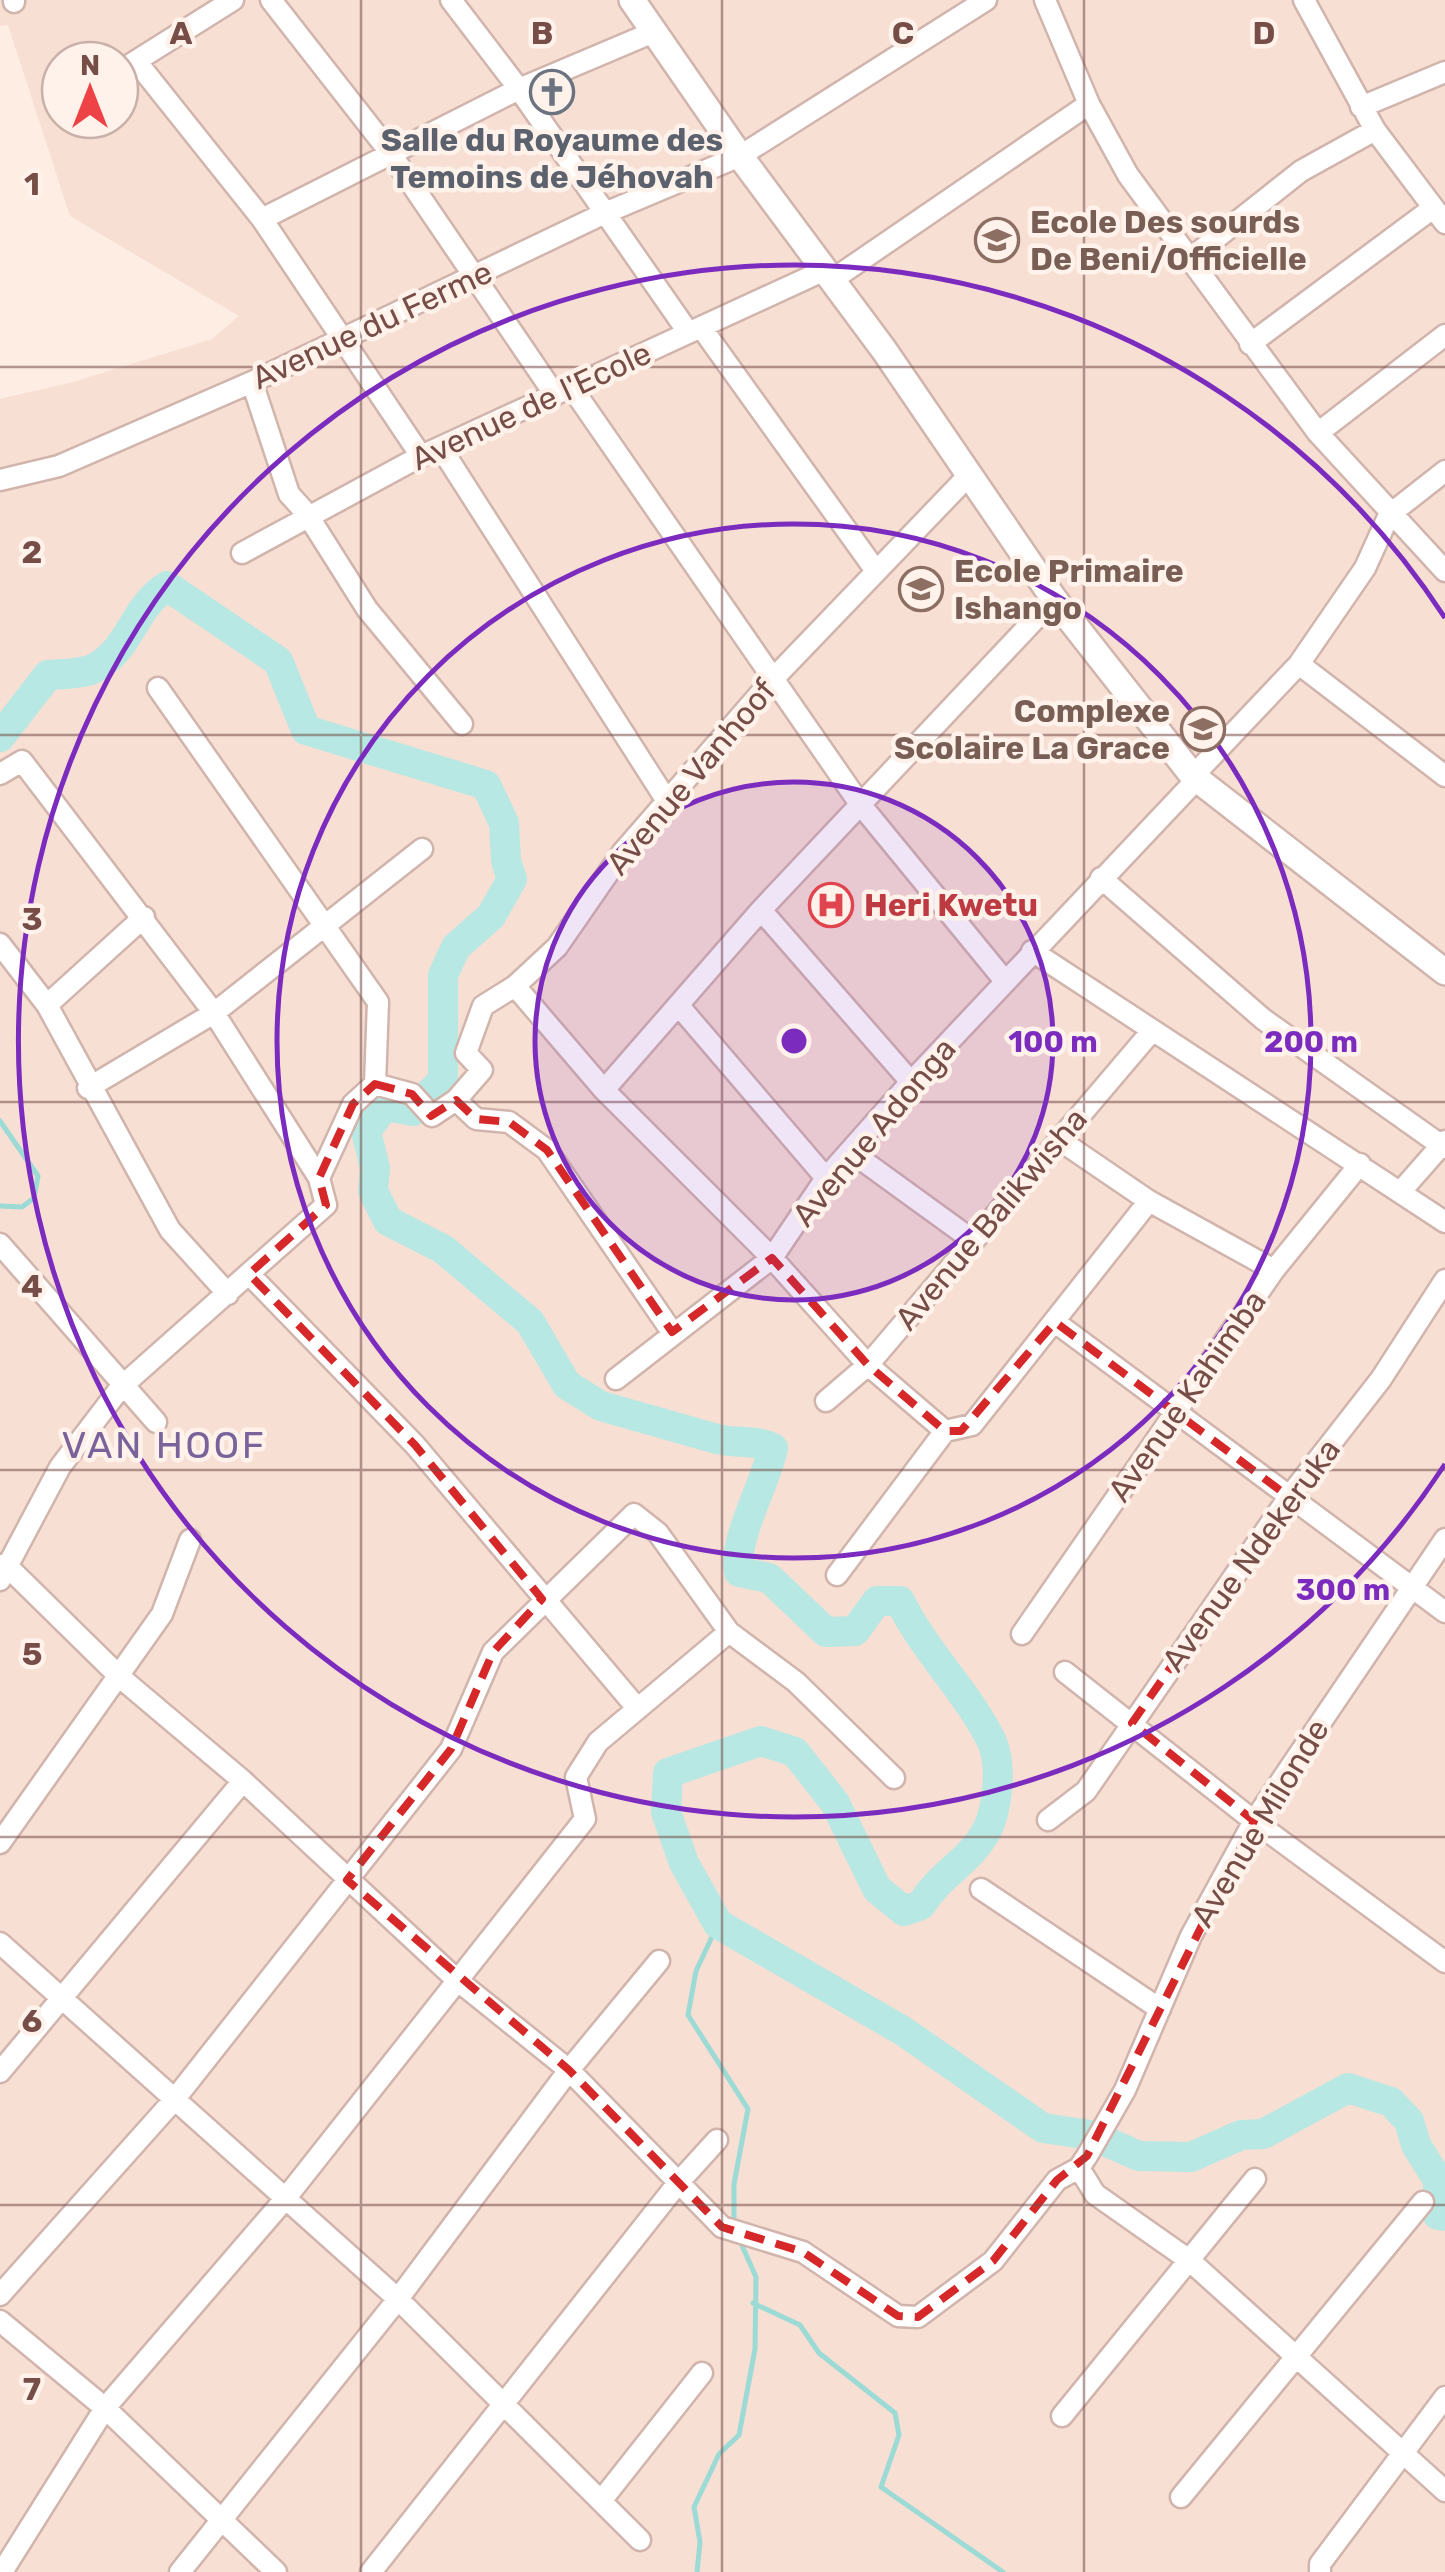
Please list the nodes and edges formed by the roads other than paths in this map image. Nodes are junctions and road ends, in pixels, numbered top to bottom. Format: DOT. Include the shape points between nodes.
graph roads {
  1 [pos="233,0"];
  2 [pos="271,0"];
  3 [pos="451,0"];
  4 [pos="632,0"];
  5 [pos="986,0"];
  6 [pos="1044,0"];
  7 [pos="1304,0"];
  8 [pos="656,32"];
  9 [pos="140,58"];
  10 [pos="1445,72"];
  11 [pos="140,80"];
  12 [pos="520,89"];
  13 [pos="1089,104"];
  14 [pos="1361,107"];
  15 [pos="1375,130"];
  16 [pos="389,151"];
  17 [pos="740,156"];
  18 [pos="605,213"];
  19 [pos="1439,216"];
  20 [pos="262,219"];
  21 [pos="1191,258"];
  22 [pos="828,276"];
  23 [pos="472,279"];
  24 [pos="694,330"];
  25 [pos="1445,334"];
  26 [pos="342,340"];
  27 [pos="1250,344"];
  28 [pos="252,382"];
  29 [pos="563,391"];
  30 [pos="1318,434"];
  31 [pos="431,452"];
  32 [pos="1445,471"];
  33 [pos="970,474"];
  34 [pos="0,480"];
  35 [pos="307,514"];
  36 [pos="1389,515"];
  37 [pos="242,553"];
  38 [pos="876,571"];
  39 [pos="1445,571"];
  40 [pos="1054,599"];
  41 [pos="1299,664"];
  42 [pos="773,679"];
  43 [pos="158,688"];
  44 [pos="462,724"];
  45 [pos="0,774"];
  46 [pos="1445,776"];
  47 [pos="1195,777"];
  48 [pos="667,801"];
  49 [pos="860,804"];
  50 [pos="422,850"];
  51 [pos="1101,878"];
  52 [pos="760,910"];
  53 [pos="144,917"];
  54 [pos="328,928"];
  55 [pos="0,944"];
  56 [pos="1032,951"];
  57 [pos="1445,972"];
  58 [pos="1005,982"];
  59 [pos="514,986"];
  60 [pos="46,1004"];
  61 [pos="679,1006"];
  62 [pos="214,1014"];
  63 [pos="1151,1032"];
  64 [pos="911,1082"];
  65 [pos="376,1084"];
  66 [pos="88,1088"];
  67 [pos="604,1090"];
  68 [pos="456,1100"];
  69 [pos="1058,1139"];
  70 [pos="1444,1145"];
  71 [pos="851,1152"];
  72 [pos="1360,1164"];
  73 [pos="320,1178"];
  74 [pos="826,1178"];
  75 [pos="1402,1190"];
  76 [pos="1149,1201"];
  77 [pos="1445,1222"];
  78 [pos="971,1239"];
  79 [pos="0,1244"];
  80 [pos="772,1258"];
  81 [pos="1274,1270"];
  82 [pos="249,1274"];
  83 [pos="1445,1280"];
  84 [pos="228,1294"];
  85 [pos="1055,1322"];
  86 [pos="672,1332"];
  87 [pos="868,1365"];
  88 [pos="616,1379"];
  89 [pos="121,1387"];
  90 [pos="826,1402"];
  91 [pos="1175,1412"];
  92 [pos="156,1422"];
  93 [pos="945,1431"];
  94 [pos="1289,1498"];
  95 [pos="1445,1539"];
  96 [pos="190,1540"];
  97 [pos="3,1571"];
  98 [pos="836,1575"];
  99 [pos="1411,1586"];
  100 [pos="542,1599"];
  101 [pos="1445,1612"];
  102 [pos="729,1632"];
  103 [pos="1022,1634"];
  104 [pos="1065,1672"];
  105 [pos="120,1678"];
  106 [pos="637,1708"];
  107 [pos="1132,1723"];
  108 [pos="894,1778"];
  109 [pos="244,1781"];
  110 [pos="1048,1820"];
  111 [pos="1254,1822"];
  112 [pos="0,1843"];
  113 [pos="347,1880"];
  114 [pos="981,1889"];
  115 [pos="0,1943"];
  116 [pos="659,1961"];
  117 [pos="1445,1962"];
  118 [pos="457,1980"];
  119 [pos="62,2001"];
  120 [pos="1160,2009"];
  121 [pos="568,2070"];
  122 [pos="0,2072"];
  123 [pos="174,2100"];
  124 [pos="717,2140"];
  125 [pos="1083,2162"];
  126 [pos="1255,2179"];
  127 [pos="678,2183"];
  128 [pos="284,2199"];
  129 [pos="1424,2202"];
  130 [pos="1190,2260"];
  131 [pos="0,2295"];
  132 [pos="398,2299"];
  133 [pos="0,2321"];
  134 [pos="1295,2354"];
  135 [pos="702,2372"];
  136 [pos="1445,2397"];
  137 [pos="504,2402"];
  138 [pos="105,2408"];
  139 [pos="1062,2416"];
  140 [pos="1403,2452"];
  141 [pos="1445,2491"];
  142 [pos="1181,2497"];
  143 [pos="602,2501"];
  144 [pos="222,2519"];
  145 [pos="640,2540"];
  146 [pos="2,2572"];
  147 [pos="180,2572"];
  148 [pos="276,2572"];
  149 [pos="371,2572"];
  150 [pos="1320,2572"];
  1 -- 9 [label="street"];
  2 -- 16 [label="street"];
  3 -- 12 [label="street"];
  4 -- 8 [label="street"];
  5 -- 17 [label="street, Avenue du Ferme"];
  6 -- 13 [label="street"];
  7 -- 14 [label="street"];
  8 -- 12 [label="street"];
  8 -- 17 [label="street"];
  10 -- 14 [label="street"];
  11 -- 20 [label="street"];
  12 -- 16 [label="street"];
  12 -- 18 [label="street"];
  13 -- 21 [label="street" via="1128,175"];
  13 -- 22 [label="street, Avenue de l'Ecole"];
  14 -- 15 [label="street"];
  15 -- 19 [label="street"];
  15 -- 21 [label="street" via="1301,171"];
  16 -- 20 [label="street"];
  16 -- 23 [label="street"];
  17 -- 18 [label="street, Avenue du Ferme"];
  17 -- 22 [label="street"];
  18 -- 23 [label="street, Avenue du Ferme"];
  18 -- 24 [label="street"];
  19 -- 27 [label="street"];
  20 -- 26 [label="street"];
  21 -- 27 [label="street"];
  22 -- 24 [label="street, Avenue de l'Ecole"];
  22 -- 33 [label="street"];
  23 -- 26 [label="street, Avenue du Ferme"];
  23 -- 29 [label="street"];
  24 -- 29 [label="street, Avenue de l'Ecole"];
  24 -- 38 [label="street"];
  25 -- 30 [label="street"];
  26 -- 28 [label="street, Avenue du Ferme"];
  26 -- 31 [label="street"];
  27 -- 30 [label="street"];
  28 -- 34 [label="street, Avenue du Ferme" via="59,466"];
  28 -- 35 [label="street" via="289,494"];
  29 -- 31 [label="street, Avenue de l'Ecole"];
  29 -- 42 [label="street"];
  30 -- 36 [label="street"];
  31 -- 35 [label="street, Avenue de l'Ecole"];
  31 -- 48 [label="street"];
  32 -- 36 [label="street"];
  33 -- 38 [label="street, Avenue Vanhoof"];
  33 -- 40 [label="street"];
  35 -- 37 [label="street, Avenue de l'Ecole"];
  35 -- 44 [label="street" via="366,609"];
  36 -- 39 [label="street"];
  36 -- 41 [label="street, Avenue Adonga" via="1365,568"];
  38 -- 42 [label="street, Avenue Vanhoof"];
  40 -- 47 [label="street"];
  40 -- 49 [label="street"];
  41 -- 46 [label="street"];
  41 -- 47 [label="street, Avenue Adonga"];
  42 -- 48 [label="street, Avenue Vanhoof"];
  42 -- 49 [label="street"];
  43 -- 54 [label="street"];
  45 -- 53 [label="street" via="22,761"];
  47 -- 51 [label="street, Avenue Adonga"];
  47 -- 57 [label="street"];
  48 -- 59 [label="street, Avenue Vanhoof" via="557,947"];
  49 -- 52 [label="street"];
  49 -- 58 [label="street"];
  50 -- 54 [label="street"];
  51 -- 56 [label="street, Avenue Adonga"];
  51 -- 70 [label="street" via="1263,1020"];
  52 -- 61 [label="street"];
  52 -- 64 [label="street"];
  53 -- 60 [label="street"];
  53 -- 62 [label="street"];
  54 -- 62 [label="street"];
  54 -- 65 [label="street" via="378,1002"];
  55 -- 60 [label="street"];
  56 -- 58 [label="street, Avenue Adonga"];
  56 -- 63 [label="street"];
  58 -- 64 [label="street, Avenue Adonga"];
  59 -- 67 [label="street"];
  59 -- 68 [label="street, Avenue Vanhoof" via="474,1018 466,1053 482,1070"];
  60 -- 66 [label="street"];
  61 -- 67 [label="street"];
  61 -- 74 [label="street"];
  62 -- 66 [label="street"];
  62 -- 73 [label="street"];
  63 -- 69 [label="street, Avenue Balikwisha"];
  63 -- 72 [label="street"];
  64 -- 71 [label="street, Avenue Adonga"];
  65 -- 68 [label="street" via="412,1094 432,1116"];
  65 -- 73 [label="street" via="353,1104"];
  66 -- 84 [label="street" via="170,1230"];
  67 -- 80 [label="street"];
  68 -- 86 [label="street" via="476,1119 509,1122 547,1150"];
  69 -- 76 [label="street"];
  69 -- 78 [label="street, Avenue Balikwisha"];
  70 -- 75 [label="street"];
  71 -- 74 [label="street, Avenue Adonga"];
  71 -- 78 [label="street"];
  72 -- 75 [label="street"];
  72 -- 81 [label="street, Avenue Kahimba"];
  73 -- 82 [label="street" via="326,1205"];
  74 -- 80 [label="street, Avenue Adonga"];
  75 -- 77 [label="street"];
  76 -- 81 [label="street"];
  76 -- 85 [label="street"];
  78 -- 87 [label="street, Avenue Balikwisha"];
  79 -- 89 [label="street"];
  80 -- 86 [label="street, Avenue Adonga"];
  80 -- 87 [label="street"];
  81 -- 91 [label="street, Avenue Kahimba"];
  82 -- 84 [label="street"];
  82 -- 100 [label="street" via="415,1445"];
  83 -- 94 [label="street, Avenue Ndekeruka" via="1381,1380"];
  84 -- 89 [label="street"];
  85 -- 91 [label="street"];
  85 -- 93 [label="street" via="972,1426"];
  86 -- 88 [label="street, Avenue Adonga"];
  87 -- 90 [label="street, Avenue Balikwisha"];
  87 -- 93 [label="street"];
  89 -- 92 [label="street"];
  89 -- 97 [label="street" via="60,1467"];
  91 -- 94 [label="street"];
  91 -- 103 [label="street, Avenue Kahimba"];
  93 -- 98 [label="street"];
  94 -- 99 [label="street"];
  94 -- 107 [label="street, Avenue Ndekeruka"];
  95 -- 99 [label="street, Avenue Milonde"];
  96 -- 105 [label="street" via="162,1614"];
  97 -- 105 [label="street"];
  99 -- 101 [label="street"];
  99 -- 111 [label="street, Avenue Milonde"];
  100 -- 102 [label="street" via="634,1514 658,1533"];
  100 -- 106 [label="street"];
  100 -- 113 [label="street" via="493,1652 450,1749"];
  102 -- 106 [label="street"];
  102 -- 108 [label="street" via="796,1682"];
  104 -- 107 [label="street"];
  105 -- 109 [label="street"];
  105 -- 112 [label="street"];
  106 -- 118 [label="street" via="598,1742 576,1777 585,1819"];
  107 -- 110 [label="street, Avenue Ndekeruka" via="1086,1791"];
  107 -- 111 [label="street"];
  109 -- 113 [label="street"];
  109 -- 119 [label="street"];
  111 -- 117 [label="street"];
  111 -- 120 [label="street, Avenue Milonde" via="1191,1936"];
  113 -- 118 [label="street"];
  113 -- 123 [label="street"];
  114 -- 120 [label="street"];
  115 -- 119 [label="street"];
  116 -- 121 [label="street"];
  118 -- 121 [label="street"];
  118 -- 128 [label="street"];
  119 -- 122 [label="street"];
  119 -- 123 [label="street"];
  120 -- 125 [label="street, Avenue Milonde"];
  121 -- 127 [label="street"];
  121 -- 132 [label="street"];
  123 -- 128 [label="street"];
  123 -- 131 [label="street"];
  124 -- 127 [label="street"];
  125 -- 127 [label="street, Avenue Milonde" via="1057,2180 993,2261 918,2316 898,2316 802,2252 733,2229"];
  125 -- 130 [label="street" via="1095,2194"];
  126 -- 130 [label="street"];
  127 -- 137 [label="street"];
  128 -- 132 [label="street"];
  128 -- 138 [label="street"];
  129 -- 134 [label="street"];
  130 -- 134 [label="street"];
  130 -- 139 [label="street"];
  132 -- 137 [label="street"];
  132 -- 144 [label="street"];
  133 -- 138 [label="street"];
  134 -- 140 [label="street"];
  134 -- 142 [label="street"];
  135 -- 143 [label="street"];
  136 -- 140 [label="street"];
  137 -- 143 [label="street"];
  137 -- 149 [label="street"];
  138 -- 144 [label="street"];
  138 -- 146 [label="street"];
  140 -- 141 [label="street"];
  140 -- 150 [label="street"];
  143 -- 145 [label="street"];
  144 -- 147 [label="street"];
  144 -- 148 [label="street"];
}
